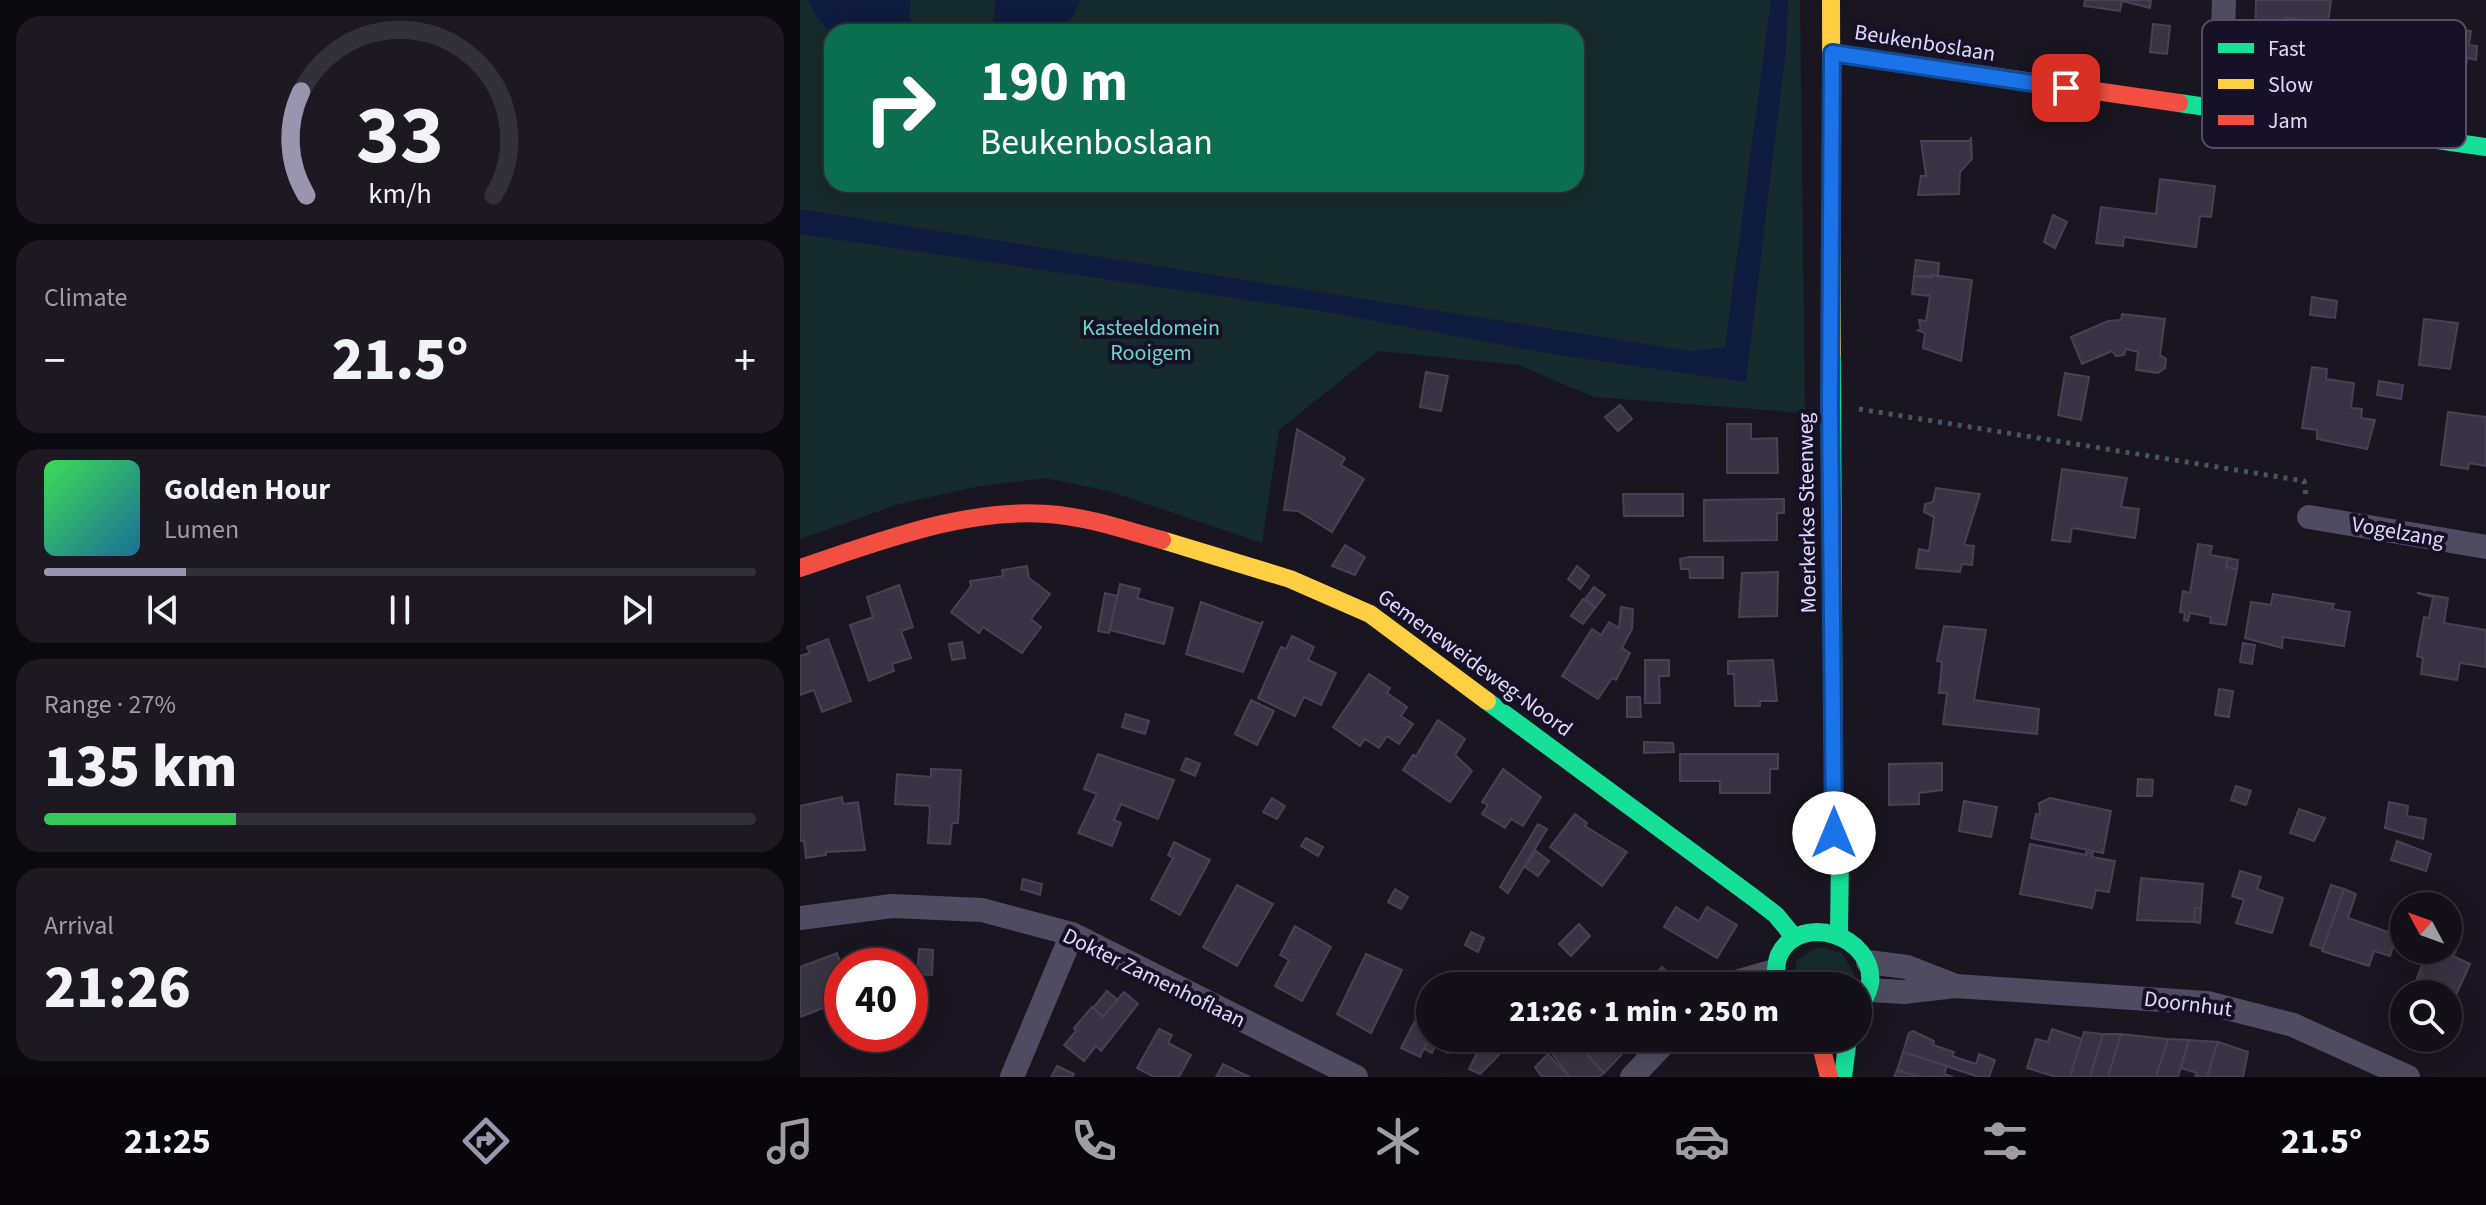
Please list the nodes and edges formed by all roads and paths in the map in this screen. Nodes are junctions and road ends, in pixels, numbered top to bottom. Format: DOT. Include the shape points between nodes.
graph roads {
  1 [pos="1831,0"];
  2 [pos="2224,0"];
  3 [pos="2223,20"];
  4 [pos="1832,53"];
  5 [pos="2202,108"];
  6 [pos="2466,144"];
  7 [pos="2486,147"];
  8 [pos="1854,408"];
  9 [pos="2309,517"];
  10 [pos="2486,547"];
  11 [pos="800,568"];
  12 [pos="1834,833"];
  13 [pos="1818,917"];
  14 [pos="800,918"];
  15 [pos="1839,933"];
  16 [pos="1072,934"];
  17 [pos="1794,937"];
  18 [pos="1868,962"];
  19 [pos="1775,972"];
  20 [pos="1867,972"];
  21 [pos="1955,986"];
  22 [pos="1872,998"];
  23 [pos="1656,1052"];
  24 [pos="1823,1052"];
  25 [pos="1846,1052"];
  26 [pos="1012,1077"];
  27 [pos="1356,1077"];
  28 [pos="1632,1077"];
  29 [pos="1829,1077"];
  30 [pos="1843,1077"];
  31 [pos="2408,1077"];
  1 -- 4 [label="street, Moerkerkse Steenweg"];
  2 -- 3 [label="street"];
  4 -- 5 [label="street, Beukenboslaan"];
  4 -- 12 [label="street, Moerkerkse Steenweg"];
  6 -- 7 [label="street, Beukenboslaan"];
  8 -- 9 [label="path" via="2304,481"];
  9 -- 10 [label="street, Vogelzang"];
  11 -- 17 [label="street, Gemeneweideweg-Noord" via="909,532 988,517 1046,514 1178,544 1319,587 1370,614 1754,898"];
  12 -- 13 [label="street, Moerkerkse Steenweg"];
  12 -- 15 [label="street, Moerkerkse Steenweg" via="1840,856"];
  13 -- 15 [label="street"];
  13 -- 17 [label="street"];
  14 -- 16 [label="street, Dokter Zamenhoflaan" via="892,906 982,910"];
  15 -- 18 [label="street" via="1859,947"];
  16 -- 26 [label="street"];
  16 -- 27 [label="street, Dokter Zamenhoflaan"];
  17 -- 19 [label="street" via="1778,954"];
  18 -- 20 [label="street"];
  18 -- 21 [label="street, Doornhut" via="1907,967"];
  21 -- 22 [label="street, Doornhut"];
  21 -- 31 [label="street, Doornhut" via="2207,1003 2293,1025"];
  23 -- 28 [label="street"];
  24 -- 29 [label="street"];
  25 -- 30 [label="street"];
}
